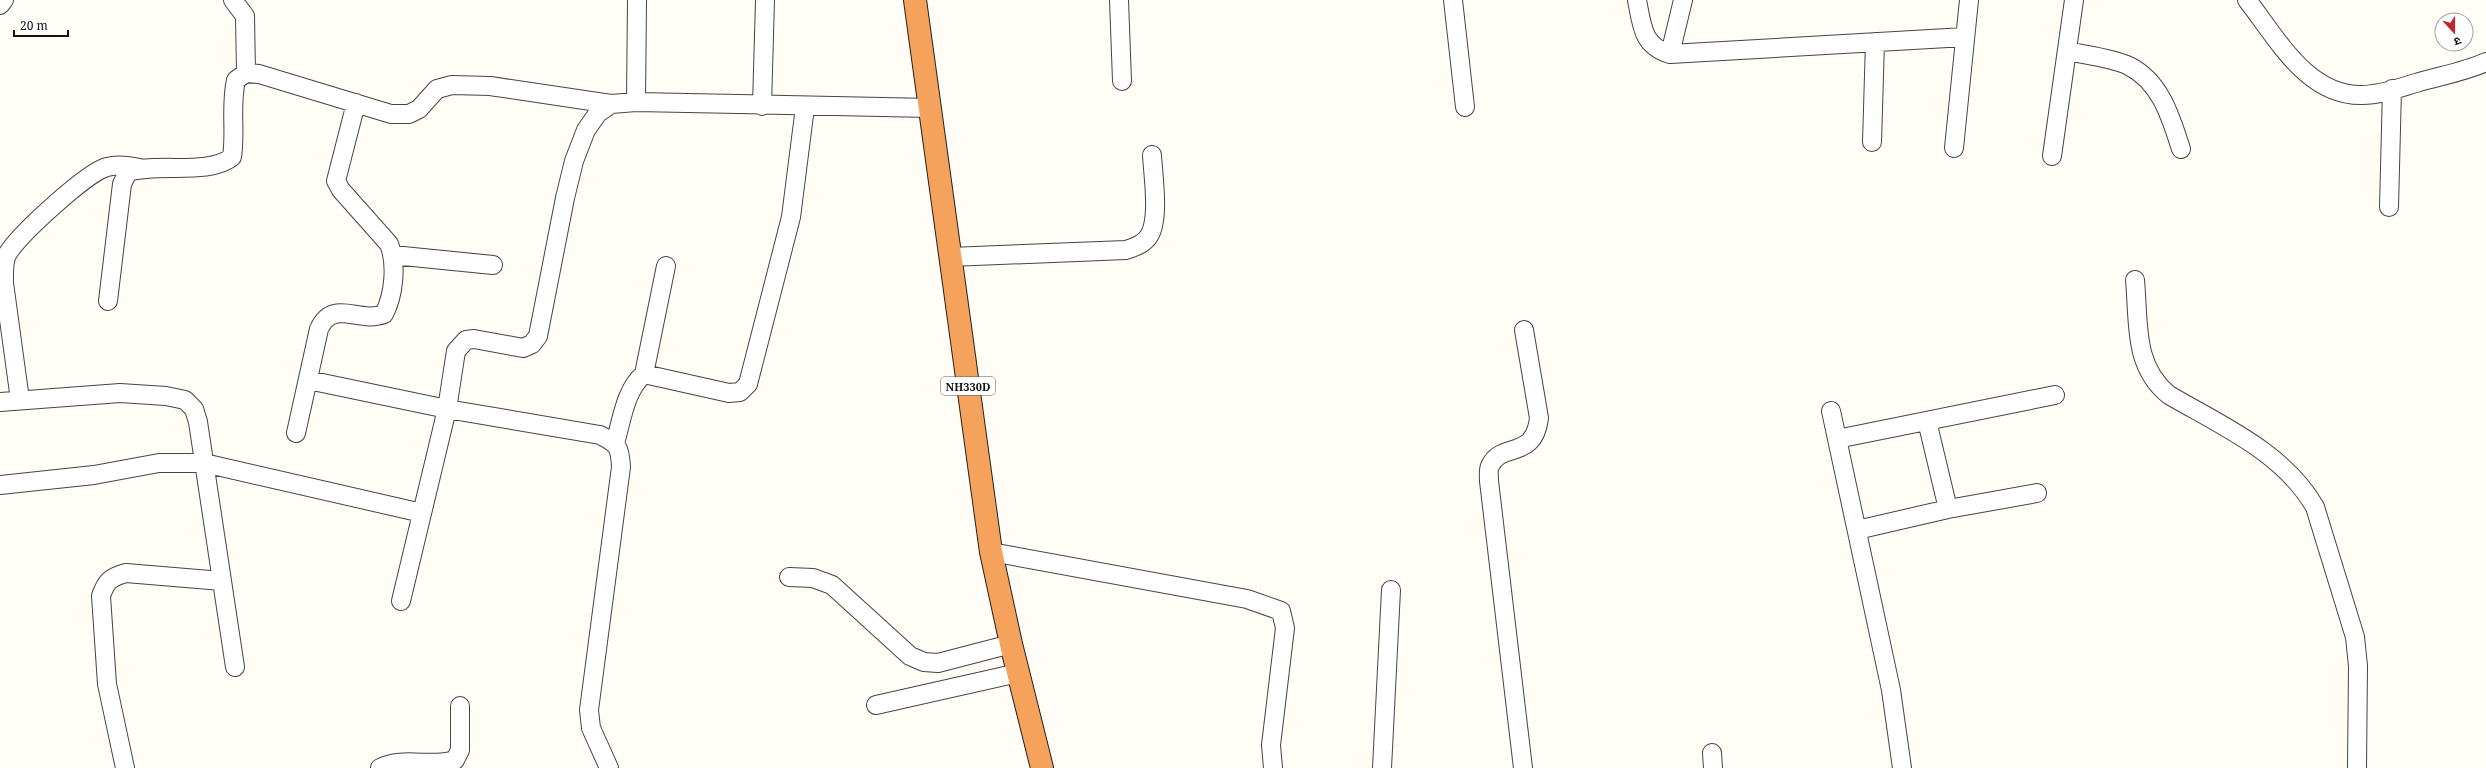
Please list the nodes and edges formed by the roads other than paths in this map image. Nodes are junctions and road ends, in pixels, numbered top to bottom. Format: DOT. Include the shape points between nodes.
graph roads {
  1 [pos="4,0"];
  2 [pos="232,0"];
  3 [pos="637,0"];
  4 [pos="765,0"];
  5 [pos="915,0"];
  6 [pos="1119,0"];
  7 [pos="1453,0"];
  8 [pos="1637,0"];
  9 [pos="1683,0"];
  10 [pos="1969,0"];
  11 [pos="2074,0"];
  12 [pos="2247,0"];
  13 [pos="0,5"];
  14 [pos="1965,37"];
  15 [pos="1875,42"];
  16 [pos="2067,51"];
  17 [pos="1670,54"];
  18 [pos="2486,62"];
  19 [pos="246,73"];
  20 [pos="1122,81"];
  21 [pos="2392,89"];
  22 [pos="636,102"];
  23 [pos="356,103"];
  24 [pos="611,104"];
  25 [pos="762,106"];
  26 [pos="1464,106"];
  27 [pos="805,107"];
  28 [pos="930,108"];
  29 [pos="1872,142"];
  30 [pos="1954,148"];
  31 [pos="2181,149"];
  32 [pos="1152,155"];
  33 [pos="2052,156"];
  34 [pos="141,168"];
  35 [pos="2389,207"];
  36 [pos="393,255"];
  37 [pos="4,258"];
  38 [pos="950,258"];
  39 [pos="493,265"];
  40 [pos="666,266"];
  41 [pos="2135,280"];
  42 [pos="108,301"];
  43 [pos="1524,330"];
  44 [pos="644,374"];
  45 [pos="308,380"];
  46 [pos="2055,395"];
  47 [pos="20,400"];
  48 [pos="0,402"];
  49 [pos="447,409"];
  50 [pos="1831,411"];
  51 [pos="1927,421"];
  52 [pos="296,433"];
  53 [pos="1837,439"];
  54 [pos="615,443"];
  55 [pos="204,463"];
  56 [pos="0,485"];
  57 [pos="2037,493"];
  58 [pos="1948,509"];
  59 [pos="422,513"];
  60 [pos="1857,530"];
  61 [pos="991,552"];
  62 [pos="789,577"];
  63 [pos="222,581"];
  64 [pos="1391,590"];
  65 [pos="401,601"];
  66 [pos="1011,644"];
  67 [pos="235,667"];
  68 [pos="1018,673"];
  69 [pos="876,705"];
  70 [pos="460,706"];
  71 [pos="125,768"];
  72 [pos="380,768"];
  73 [pos="609,768"];
  74 [pos="1042,768"];
  75 [pos="1273,768"];
  76 [pos="1382,768"];
  77 [pos="1523,768"];
  78 [pos="1902,768"];
  79 [pos="2357,768"];
  1 -- 13 [label="street"];
  2 -- 19 [label="street" via="238,4 245,16"];
  3 -- 22 [label="street"];
  4 -- 25 [label="street"];
  5 -- 28 [label="highway, NH330D"];
  6 -- 20 [label="street"];
  7 -- 26 [label="street"];
  8 -- 17 [label="street" via="1647,40 1656,50"];
  9 -- 17 [label="street"];
  10 -- 14 [label="street"];
  11 -- 16 [label="street"];
  12 -- 21 [label="street" via="2301,69 2320,84 2340,93 2362,95"];
  14 -- 15 [label="street"];
  14 -- 30 [label="street"];
  15 -- 17 [label="street"];
  15 -- 29 [label="street"];
  16 -- 31 [label="street" via="2128,65 2143,74 2170,112"];
  16 -- 33 [label="street"];
  18 -- 21 [label="street"];
  19 -- 23 [label="street" via="259,74"];
  19 -- 34 [label="street" via="236,80 232,97 232,157 224,163 208,166"];
  21 -- 35 [label="street"];
  22 -- 24 [label="street"];
  22 -- 25 [label="street"];
  23 -- 24 [label="street" via="391,114 408,114 419,109 437,89 452,86 490,86"];
  23 -- 36 [label="street" via="336,181 389,244"];
  24 -- 49 [label="street" via="598,113 586,130 574,161 538,336 532,344 524,348 474,339 460,344 456,351"];
  25 -- 27 [label="street"];
  27 -- 28 [label="street"];
  27 -- 44 [label="street" via="791,217 748,384 740,392 729,393"];
  28 -- 38 [label="highway, NH330D"];
  32 -- 38 [label="street" via="1154,218 1150,235 1140,245 1126,250"];
  34 -- 37 [label="street" via="123,165 97,171 46,213"];
  34 -- 42 [label="street" via="128,172 122,184"];
  36 -- 39 [label="street"];
  36 -- 45 [label="street" via="394,268 388,306 384,314 376,317 332,313 324,318 319,329"];
  37 -- 47 [label="street" via="4,283"];
  38 -- 61 [label="highway, NH330D"];
  40 -- 44 [label="street"];
  41 -- 79 [label="street" via="2140,348 2155,384 2265,452 2304,488 2315,507 2355,637 2358,666"];
  43 -- 77 [label="street" via="1539,418 1537,432 1528,444 1497,456 1490,466 1489,482"];
  44 -- 54 [label="street" via="636,381 630,394"];
  45 -- 49 [label="street"];
  45 -- 52 [label="street"];
  46 -- 51 [label="street"];
  47 -- 48 [label="street"];
  47 -- 55 [label="street" via="120,393 185,400 194,409 198,422"];
  49 -- 54 [label="street" via="600,435"];
  49 -- 59 [label="street"];
  50 -- 53 [label="street"];
  51 -- 53 [label="street"];
  51 -- 58 [label="street"];
  53 -- 60 [label="street"];
  54 -- 73 [label="street" via="620,453 621,467 589,710 591,728"];
  55 -- 56 [label="street" via="159,463 94,475"];
  55 -- 59 [label="street"];
  55 -- 63 [label="street"];
  57 -- 58 [label="street"];
  58 -- 60 [label="street"];
  59 -- 65 [label="street"];
  60 -- 78 [label="street" via="1891,690"];
  61 -- 66 [label="highway, NH330D"];
  61 -- 75 [label="street" via="1247,599 1281,612 1285,628 1271,745"];
  62 -- 66 [label="street" via="813,578 832,585 910,656 924,662 938,663"];
  63 -- 67 [label="street"];
  63 -- 71 [label="street" via="126,573 114,576 106,582 101,596 107,684"];
  64 -- 76 [label="street"];
  66 -- 68 [label="highway, NH330D"];
  68 -- 69 [label="street"];
  68 -- 74 [label="highway, NH330D"];
  70 -- 72 [label="street" via="460,750 455,760 444,764 391,762"];
}
